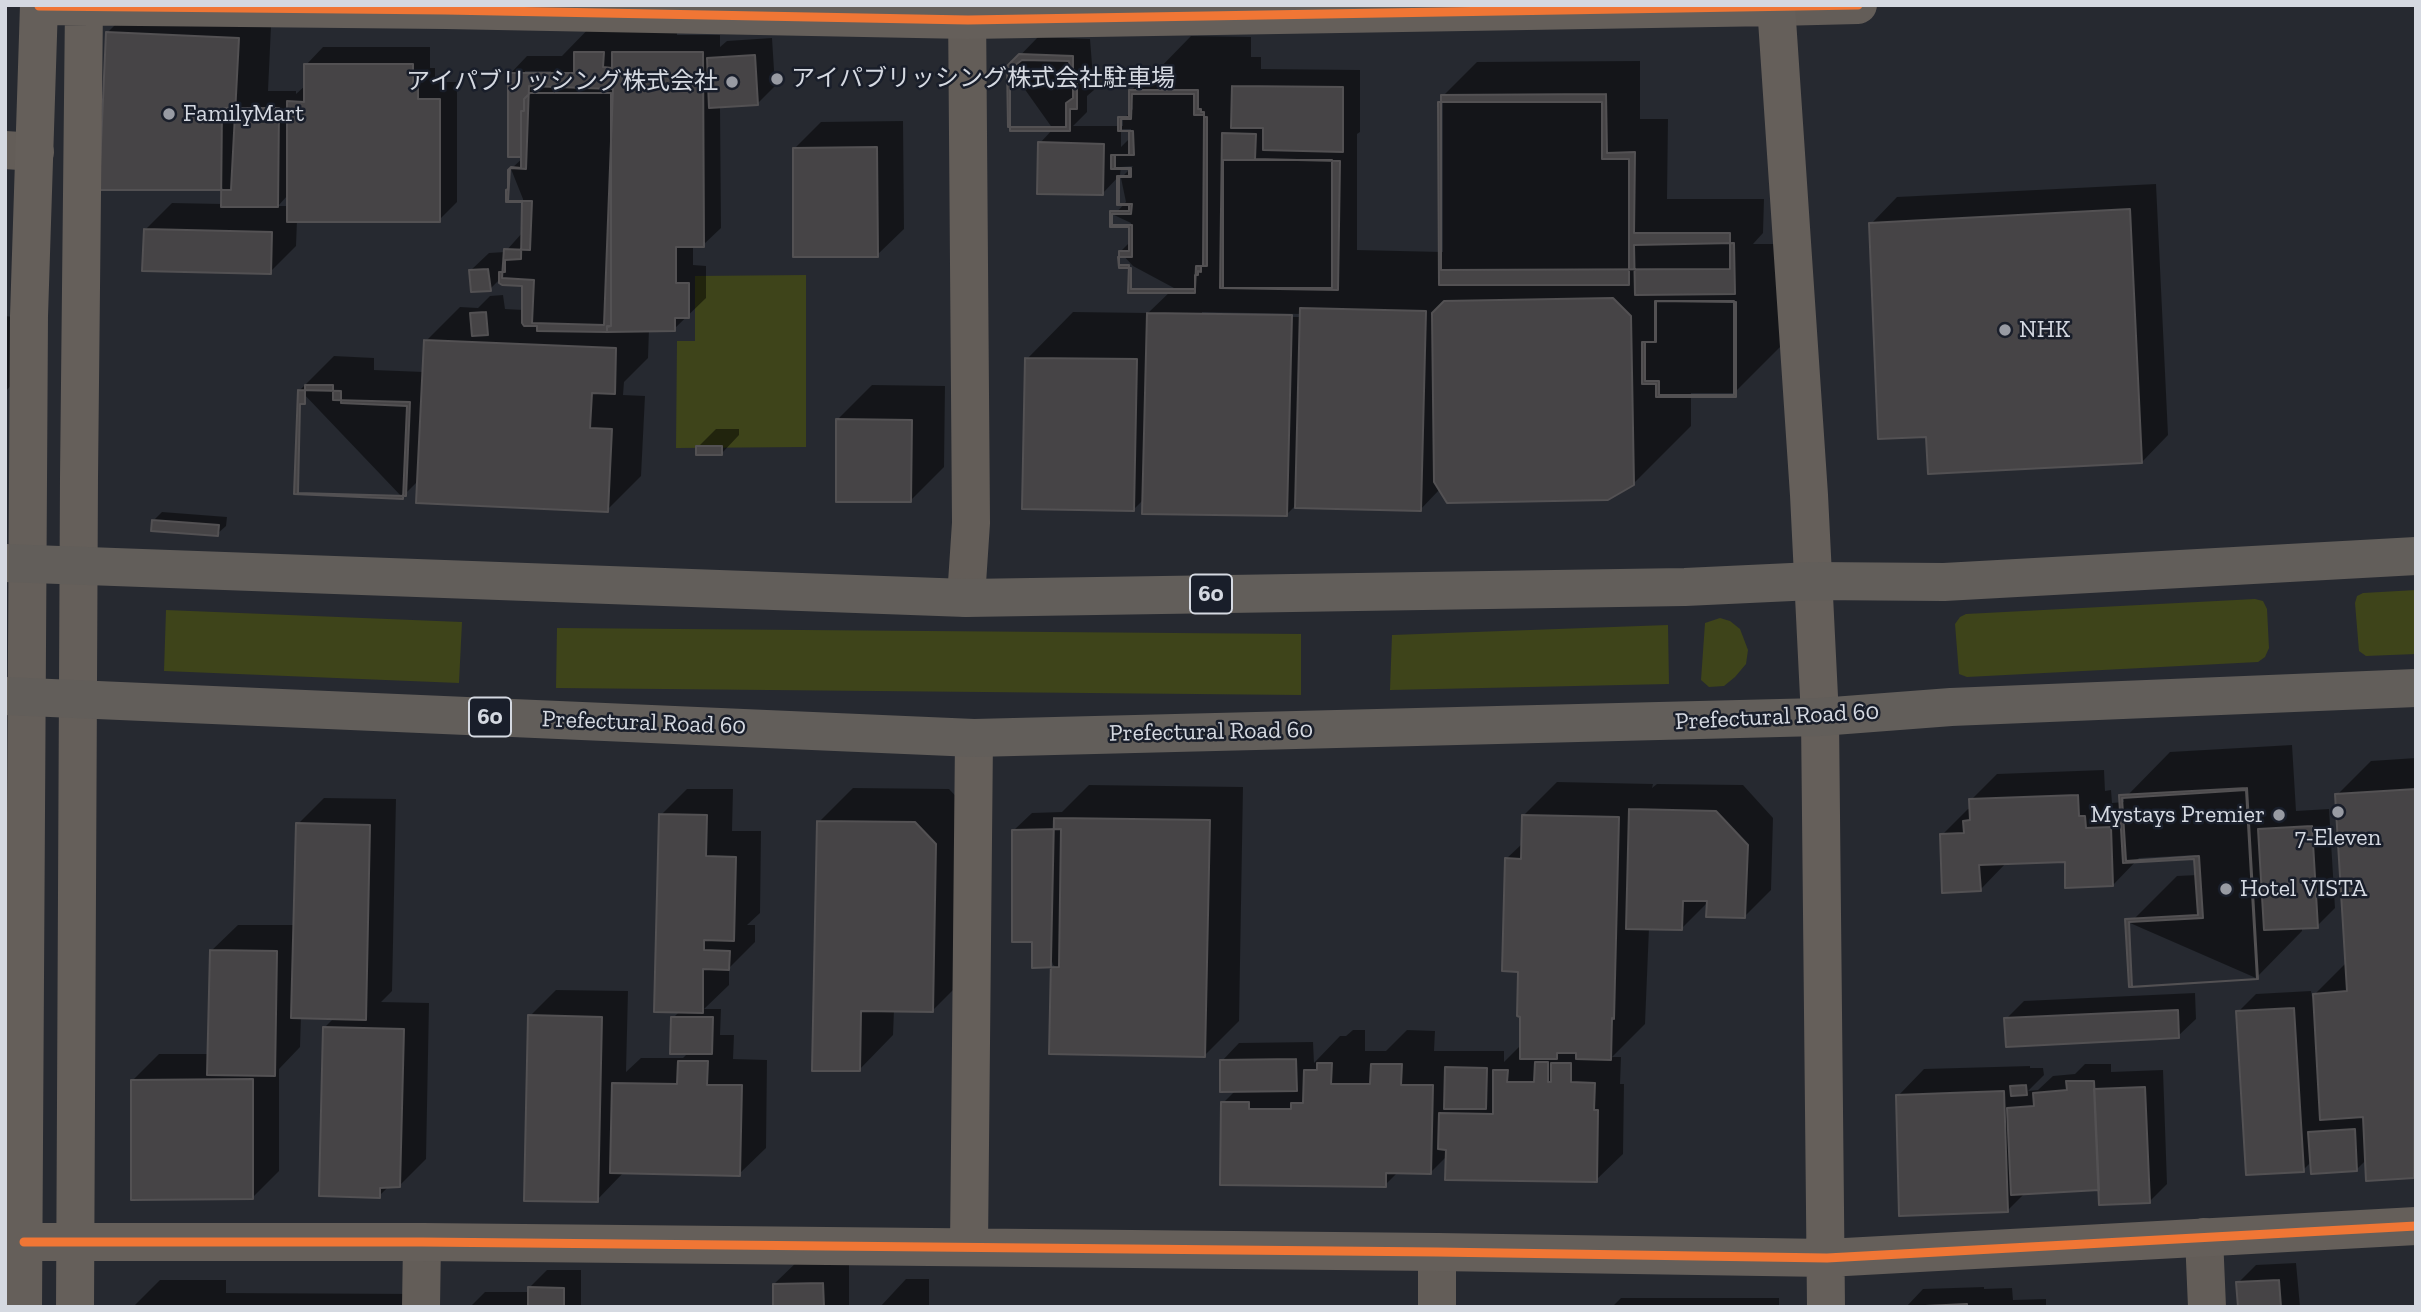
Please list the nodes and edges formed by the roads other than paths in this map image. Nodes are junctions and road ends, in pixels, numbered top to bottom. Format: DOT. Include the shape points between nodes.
graph roads {
  1 [pos="1858,5"];
  2 [pos="39,6"];
  3 [pos="84,6"];
  4 [pos="1776,6"];
  5 [pos="445,8"];
  6 [pos="968,13"];
  7 [pos="20,151"];
  8 [pos="2416,556"];
  9 [pos="17,564"];
  10 [pos="78,566"];
  11 [pos="1813,581"];
  12 [pos="966,598"];
  13 [pos="2416,688"];
  14 [pos="17,697"];
  15 [pos="78,699"];
  16 [pos="1820,718"];
  17 [pos="974,738"];
  18 [pos="15,1078"];
  19 [pos="2416,1226"];
  20 [pos="2204,1237"];
  21 [pos="76,1240"];
  22 [pos="24,1242"];
  23 [pos="422,1242"];
  24 [pos="969,1247"];
  25 [pos="1437,1252"];
  26 [pos="1827,1258"];
  27 [pos="23,1307"];
  28 [pos="75,1307"];
  29 [pos="421,1307"];
  30 [pos="1437,1307"];
  31 [pos="1826,1307"];
  32 [pos="2207,1307"];
  1 -- 4 [label="street"];
  2 -- 3 [label="street"];
  2 -- 7 [label="street"];
  3 -- 5 [label="street"];
  3 -- 10 [label="street"];
  4 -- 6 [label="street"];
  4 -- 11 [label="street"];
  5 -- 6 [label="street"];
  6 -- 12 [label="street" via="971,523"];
  7 -- 9 [label="street" via="29,316"];
  8 -- 11 [label="main road, 60" via="1944,582"];
  9 -- 10 [label="main road, 60"];
  9 -- 14 [label="street"];
  10 -- 12 [label="main road, 60"];
  10 -- 15 [label="street"];
  11 -- 12 [label="main road, 60"];
  11 -- 16 [label="street"];
  13 -- 16 [label="main road, Prefectural Road 60 / 60" via="1951,707"];
  14 -- 15 [label="main road, Prefectural Road 60 / 60"];
  14 -- 18 [label="street"];
  15 -- 17 [label="main road, Prefectural Road 60 / 60"];
  15 -- 21 [label="street"];
  16 -- 17 [label="main road, Prefectural Road 60 / 60"];
  16 -- 26 [label="street"];
  17 -- 24 [label="street"];
  18 -- 22 [label="street"];
  19 -- 20 [label="street"];
  20 -- 26 [label="street"];
  20 -- 32 [label="street"];
  21 -- 22 [label="street"];
  21 -- 23 [label="street"];
  21 -- 28 [label="street"];
  22 -- 27 [label="street"];
  23 -- 24 [label="street"];
  23 -- 29 [label="street"];
  24 -- 25 [label="street"];
  25 -- 26 [label="street"];
  25 -- 30 [label="street"];
  26 -- 31 [label="street"];
}
